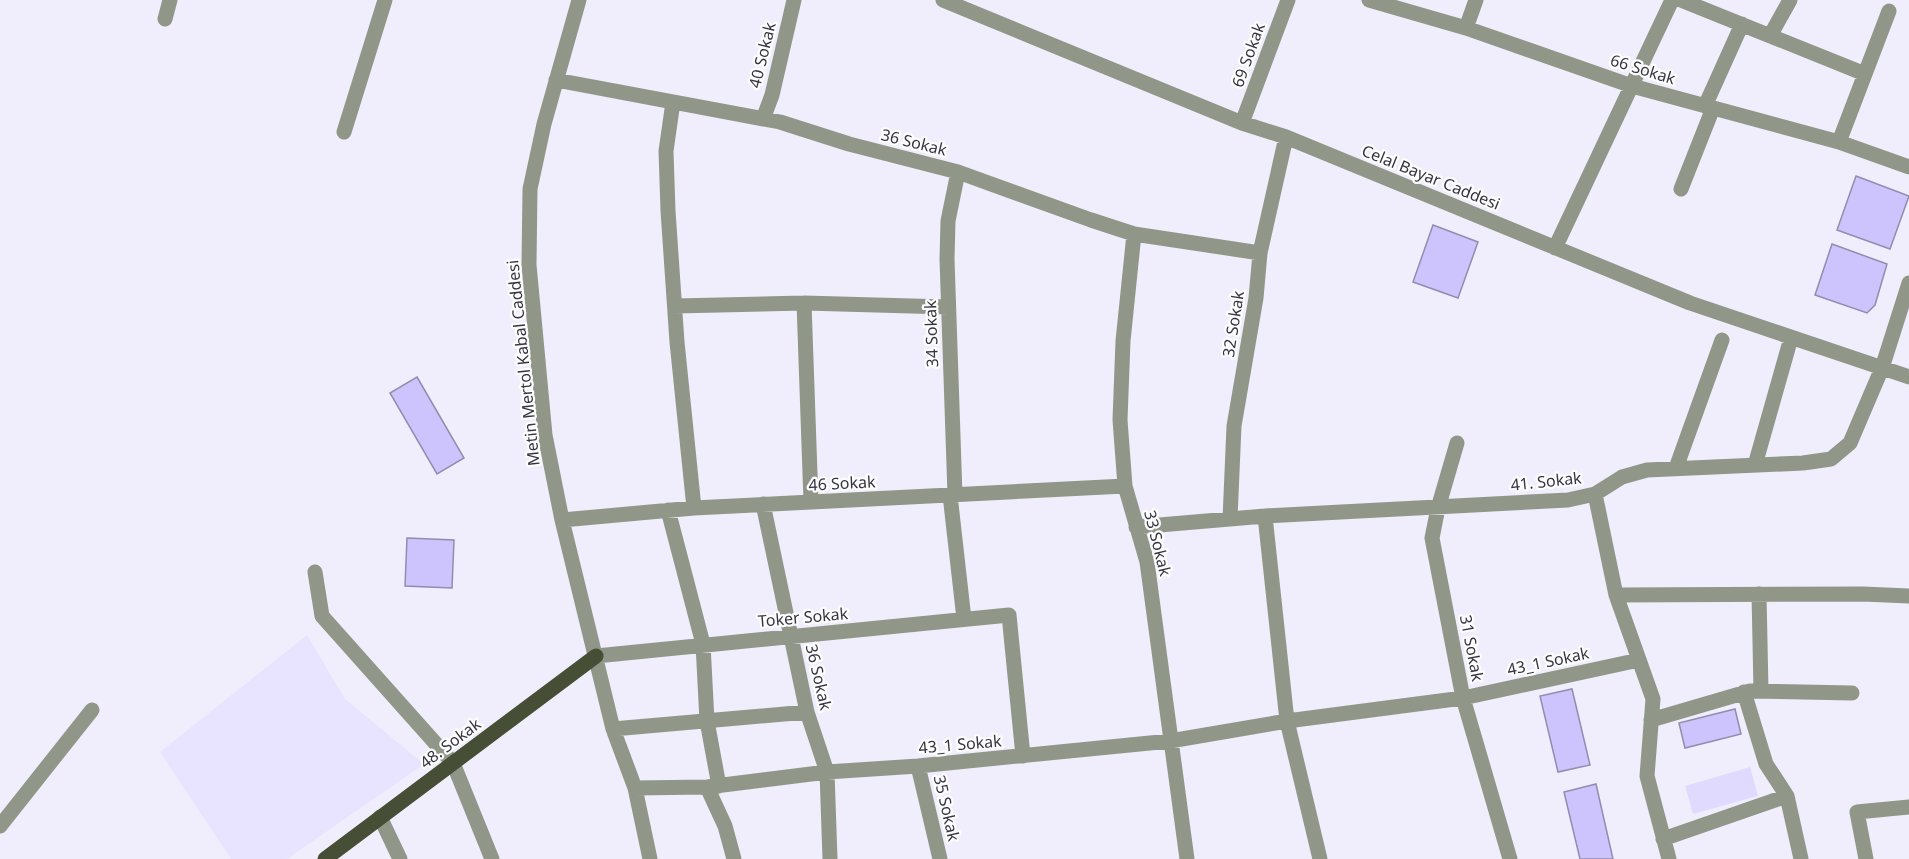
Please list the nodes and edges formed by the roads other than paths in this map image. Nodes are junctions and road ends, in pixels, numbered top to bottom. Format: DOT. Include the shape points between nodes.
graph roads {
  1 [pos="170,0"];
  2 [pos="385,0"];
  3 [pos="579,0"];
  4 [pos="794,0"];
  5 [pos="943,0"];
  6 [pos="1288,0"];
  7 [pos="1369,0"];
  8 [pos="1476,0"];
  9 [pos="1672,0"];
  10 [pos="1681,0"];
  11 [pos="1790,0"];
  12 [pos="1889,11"];
  13 [pos="165,19"];
  14 [pos="1742,24"];
  15 [pos="1466,28"];
  16 [pos="1770,36"];
  17 [pos="1865,74"];
  18 [pos="556,80"];
  19 [pos="1632,86"];
  20 [pos="673,102"];
  21 [pos="1709,107"];
  22 [pos="763,119"];
  23 [pos="1242,123"];
  24 [pos="344,132"];
  25 [pos="1286,137"];
  26 [pos="1839,142"];
  27 [pos="1909,167"];
  28 [pos="958,172"];
  29 [pos="1681,189"];
  30 [pos="1134,234"];
  31 [pos="1555,248"];
  32 [pos="1260,253"];
  33 [pos="1909,283"];
  34 [pos="804,303"];
  35 [pos="675,306"];
  36 [pos="948,307"];
  37 [pos="1791,338"];
  38 [pos="1722,340"];
  39 [pos="1882,369"];
  40 [pos="1909,377"];
  41 [pos="1457,443"];
  42 [pos="1755,465"];
  43 [pos="1676,468"];
  44 [pos="1125,486"];
  45 [pos="1595,494"];
  46 [pos="952,495"];
  47 [pos="811,502"];
  48 [pos="763,504"];
  49 [pos="694,507"];
  50 [pos="1438,508"];
  51 [pos="668,510"];
  52 [pos="1265,516"];
  53 [pos="1230,519"];
  54 [pos="562,520"];
  55 [pos="1136,527"];
  56 [pos="315,572"];
  57 [pos="1759,594"];
  58 [pos="1616,595"];
  59 [pos="1909,596"];
  60 [pos="964,620"];
  61 [pos="791,636"];
  62 [pos="703,644"];
  63 [pos="596,656"];
  64 [pos="1639,660"];
  65 [pos="1761,691"];
  66 [pos="1744,692"];
  67 [pos="1852,693"];
  68 [pos="1463,698"];
  69 [pos="92,710"];
  70 [pos="807,712"];
  71 [pos="1651,720"];
  72 [pos="707,721"];
  73 [pos="1287,721"];
  74 [pos="614,729"];
  75 [pos="1170,741"];
  76 [pos="1023,756"];
  77 [pos="453,763"];
  78 [pos="918,766"];
  79 [pos="827,772"];
  80 [pos="713,787"];
  81 [pos="635,788"];
  82 [pos="1787,796"];
  83 [pos="1909,807"];
  84 [pos="380,818"];
  85 [pos="0,826"];
  86 [pos="1663,839"];
  87 [pos="325,859"];
  88 [pos="400,859"];
  89 [pos="492,859"];
  90 [pos="650,859"];
  91 [pos="734,859"];
  92 [pos="830,859"];
  93 [pos="940,859"];
  94 [pos="1187,859"];
  95 [pos="1320,859"];
  96 [pos="1510,859"];
  97 [pos="1669,859"];
  98 [pos="1801,859"];
  99 [pos="1866,859"];
  1 -- 13 [label="street"];
  2 -- 24 [label="street"];
  3 -- 18 [label="street, Metin Mertol Kabal Caddesi"];
  4 -- 22 [label="street, 40 Sokak"];
  5 -- 23 [label="street, Celal Bayar Caddesi"];
  6 -- 23 [label="street, 69 Sokak"];
  7 -- 15 [label="street, 66 Sokak"];
  8 -- 15 [label="street"];
  9 -- 19 [label="street"];
  10 -- 14 [label="street"];
  11 -- 16 [label="street"];
  12 -- 17 [label="street"];
  14 -- 16 [label="street"];
  14 -- 21 [label="street"];
  15 -- 19 [label="street, 66 Sokak"];
  16 -- 17 [label="street"];
  17 -- 26 [label="street"];
  18 -- 20 [label="street, 36 Sokak"];
  18 -- 54 [label="street, Metin Mertol Kabal Caddesi" via="530,189 529,265 545,435"];
  19 -- 21 [label="street, 66 Sokak"];
  19 -- 31 [label="street"];
  20 -- 22 [label="street, 36 Sokak"];
  20 -- 35 [label="street" via="666,151"];
  21 -- 26 [label="street, 66 Sokak"];
  21 -- 29 [label="street"];
  22 -- 28 [label="street, 36 Sokak"];
  23 -- 25 [label="street, Celal Bayar Caddesi"];
  25 -- 31 [label="street, Celal Bayar Caddesi"];
  25 -- 32 [label="street, 32 Sokak"];
  26 -- 27 [label="street, 66 Sokak"];
  28 -- 30 [label="street, 36 Sokak"];
  28 -- 36 [label="street, 34 Sokak" via="948,221"];
  30 -- 32 [label="street, 36 Sokak"];
  30 -- 44 [label="street, 33 Sokak" via="1120,420"];
  31 -- 37 [label="street, Celal Bayar Caddesi" via="1690,303"];
  32 -- 53 [label="street, 32 Sokak" via="1234,426"];
  33 -- 39 [label="street, 41. Sokak"];
  34 -- 35 [label="street"];
  34 -- 36 [label="street"];
  34 -- 47 [label="street"];
  35 -- 49 [label="street"];
  36 -- 46 [label="street, 34 Sokak"];
  37 -- 39 [label="street, Celal Bayar Caddesi"];
  37 -- 42 [label="street"];
  38 -- 43 [label="street"];
  39 -- 40 [label="street, Celal Bayar Caddesi"];
  39 -- 42 [label="street, 41. Sokak" via="1850,443 1831,459"];
  41 -- 50 [label="street, 31 Sokak"];
  42 -- 43 [label="street, 41. Sokak"];
  43 -- 45 [label="street, 41. Sokak" via="1622,477"];
  44 -- 46 [label="street, 46 Sokak"];
  44 -- 55 [label="street, 33 Sokak"];
  45 -- 50 [label="street, 41. Sokak" via="1568,500"];
  45 -- 58 [label="street"];
  46 -- 47 [label="street, 46 Sokak"];
  46 -- 60 [label="street, 34 Sokak"];
  47 -- 48 [label="street, 46 Sokak"];
  48 -- 49 [label="street, 46 Sokak"];
  48 -- 61 [label="street, 36 Sokak"];
  49 -- 51 [label="street, 46 Sokak"];
  50 -- 52 [label="street, 41. Sokak"];
  50 -- 68 [label="street, 31 Sokak" via="1432,538"];
  51 -- 54 [label="street, 46 Sokak"];
  51 -- 62 [label="street"];
  52 -- 53 [label="street, 41. Sokak"];
  52 -- 73 [label="street"];
  53 -- 55 [label="street, 41. Sokak"];
  54 -- 63 [label="street, Metin Mertol Kabal Caddesi"];
  55 -- 75 [label="street, 33 Sokak" via="1147,562"];
  56 -- 77 [label="street" via="322,616"];
  57 -- 58 [label="street"];
  57 -- 59 [label="street"];
  57 -- 65 [label="street"];
  58 -- 64 [label="street"];
  60 -- 61 [label="street, Toker Sokak"];
  60 -- 76 [label="street, Toker Sokak" via="1009,615"];
  61 -- 62 [label="street, Toker Sokak"];
  61 -- 70 [label="street, 36 Sokak"];
  62 -- 63 [label="street, Toker Sokak"];
  62 -- 72 [label="street"];
  63 -- 74 [label="street, Metin Mertol Kabal Caddesi"];
  63 -- 77 [label="main road, 48. Sokak"];
  64 -- 68 [label="street, 43_1 Sokak"];
  64 -- 71 [label="street" via="1653,699"];
  65 -- 66 [label="street"];
  65 -- 67 [label="street"];
  66 -- 71 [label="street"];
  66 -- 82 [label="street" via="1766,764"];
  68 -- 73 [label="street, 43_1 Sokak"];
  68 -- 96 [label="street, 31 Sokak"];
  69 -- 85 [label="street"];
  70 -- 72 [label="street"];
  70 -- 79 [label="street, 36 Sokak"];
  71 -- 86 [label="street" via="1647,776"];
  72 -- 74 [label="street"];
  72 -- 80 [label="street"];
  73 -- 75 [label="street, 43_1 Sokak"];
  73 -- 95 [label="street"];
  74 -- 81 [label="street, Metin Mertol Kabal Caddesi"];
  75 -- 76 [label="street, 43_1 Sokak"];
  75 -- 94 [label="street, 33 Sokak"];
  76 -- 78 [label="street, 43_1 Sokak"];
  77 -- 84 [label="main road, 48. Sokak"];
  77 -- 89 [label="street"];
  78 -- 79 [label="street, 43_1 Sokak"];
  78 -- 93 [label="street, 35 Sokak"];
  79 -- 80 [label="street, 43_1 Sokak"];
  79 -- 92 [label="street, 36 Sokak"];
  80 -- 81 [label="street, 43_1 Sokak"];
  80 -- 91 [label="street"];
  81 -- 90 [label="street, Metin Mertol Kabal Caddesi"];
  82 -- 86 [label="street"];
  82 -- 98 [label="street"];
  83 -- 99 [label="street" via="1857,812"];
  84 -- 87 [label="main road, 48. Sokak"];
  84 -- 88 [label="street"];
  86 -- 97 [label="street"];
}
